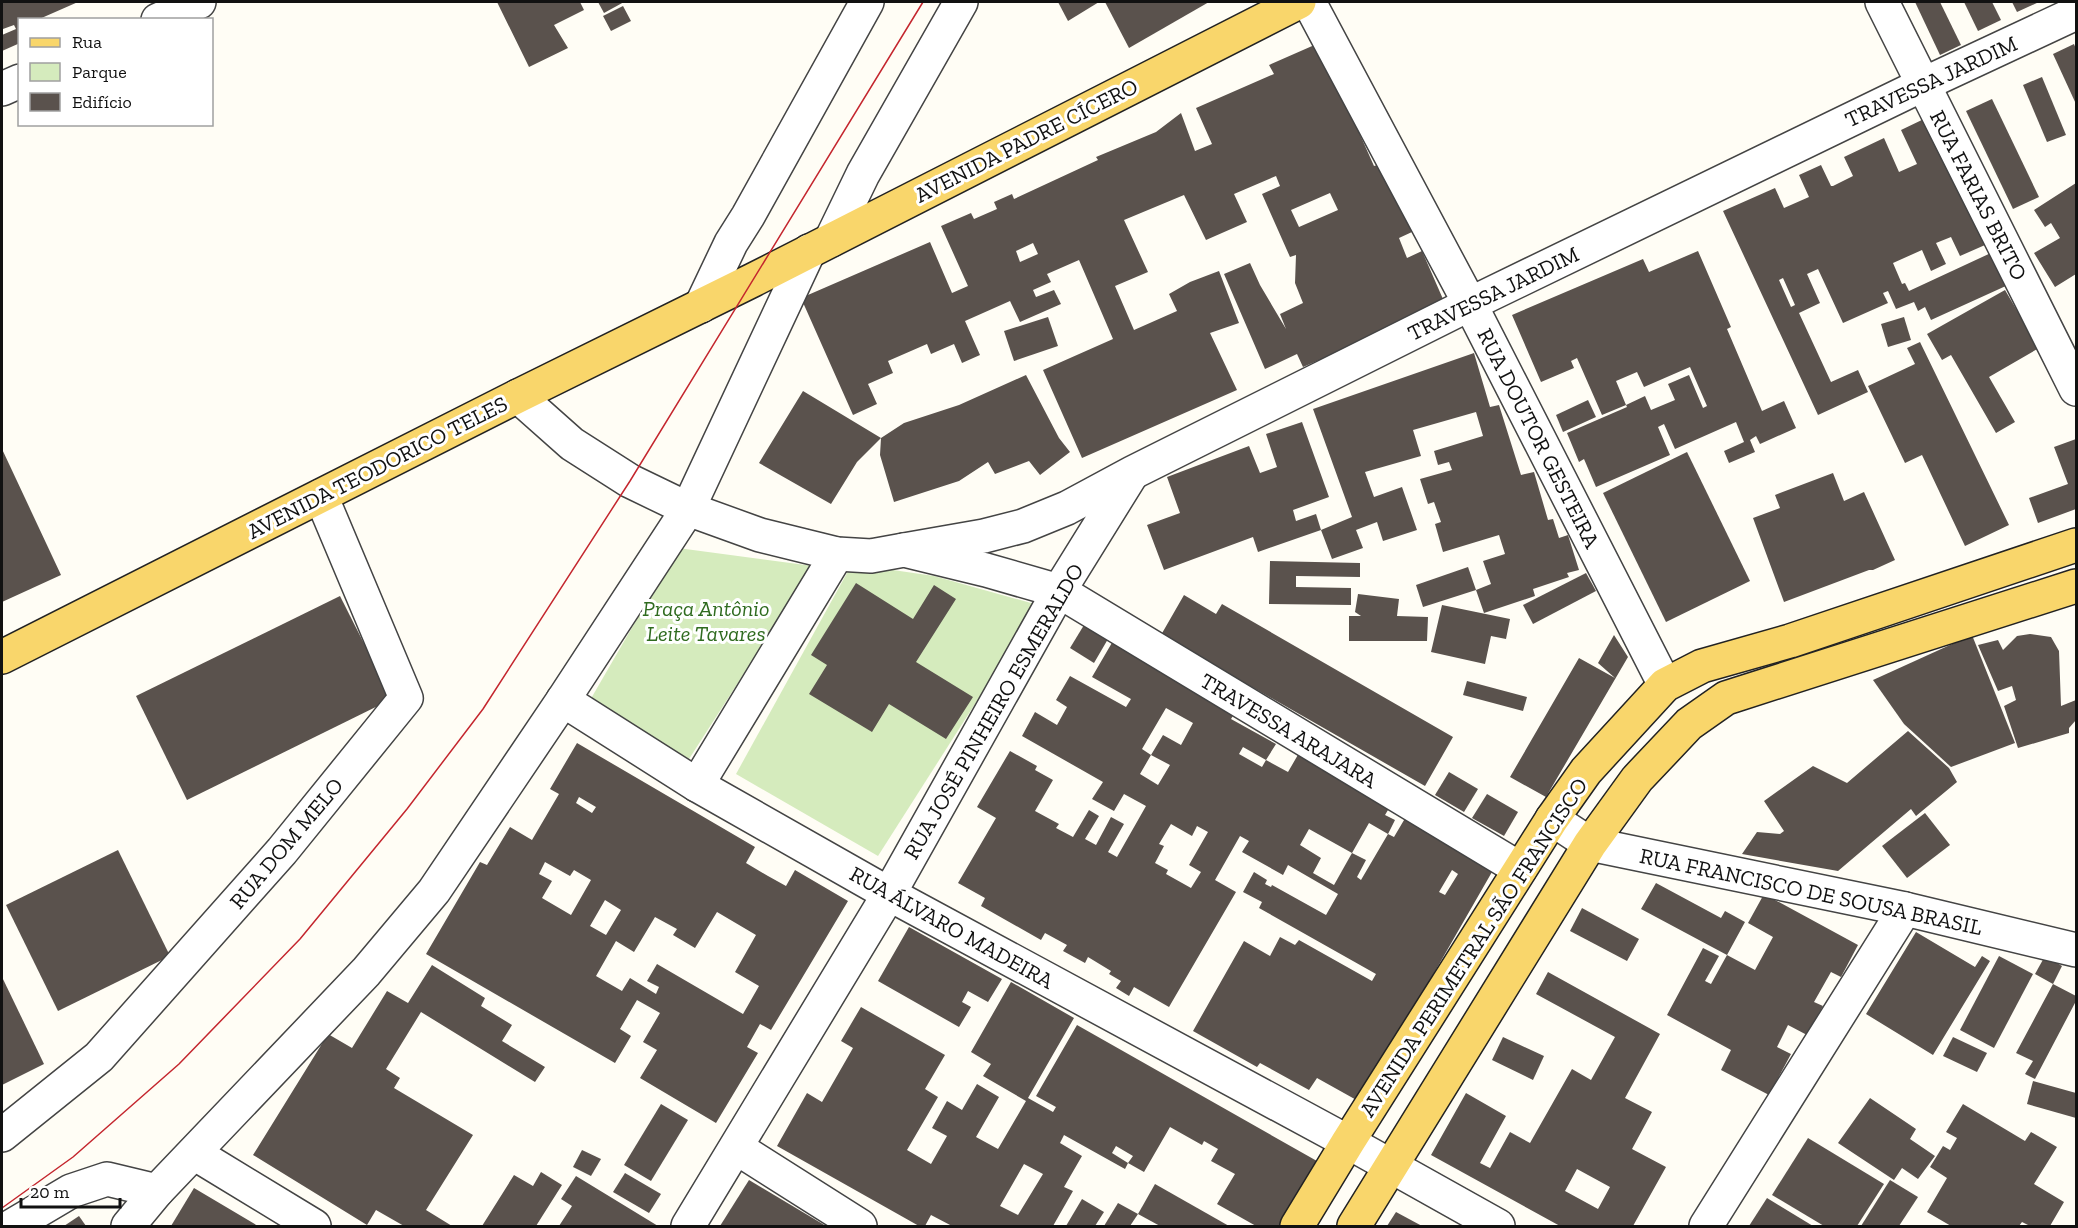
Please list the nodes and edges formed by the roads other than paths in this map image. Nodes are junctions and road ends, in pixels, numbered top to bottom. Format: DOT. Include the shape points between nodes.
graph roads {
  1 [pos="199,2"];
  2 [pos="867,2"];
  3 [pos="961,2"];
  4 [pos="1299,2"];
  5 [pos="1309,2"];
  6 [pos="1882,2"];
  7 [pos="2076,13"];
  8 [pos="163,18"];
  9 [pos="18,82"];
  10 [pos="1924,84"];
  11 [pos="2,88"];
  12 [pos="820,245"];
  13 [pos="753,280"];
  14 [pos="1470,304"];
  15 [pos="701,306"];
  16 [pos="2076,388"];
  17 [pos="518,396"];
  18 [pos="1132,473"];
  19 [pos="321,496"];
  20 [pos="688,509"];
  21 [pos="2076,545"];
  22 [pos="904,550"];
  23 [pos="837,554"];
  24 [pos="2076,586"];
  25 [pos="1059,591"];
  26 [pos="1851,619"];
  27 [pos="1864,654"];
  28 [pos="2,657"];
  29 [pos="1665,685"];
  30 [pos="563,700"];
  31 [pos="697,785"];
  32 [pos="1552,819"];
  33 [pos="1590,844"];
  34 [pos="1520,869"];
  35 [pos="889,894"];
  36 [pos="1905,909"];
  37 [pos="2076,950"];
  38 [pos="2,1135"];
  39 [pos="1348,1142"];
  40 [pos="737,1148"];
  41 [pos="194,1153"];
  42 [pos="1391,1167"];
  43 [pos="157,1191"];
  44 [pos="12,1227"];
  45 [pos="128,1227"];
  46 [pos="314,1227"];
  47 [pos="688,1227"];
  48 [pos="860,1227"];
  49 [pos="1297,1227"];
  50 [pos="1354,1227"];
  51 [pos="1498,1227"];
  52 [pos="1706,1227"];
  1 -- 8 [label="street"];
  2 -- 15 [label="street" via="731,243"];
  3 -- 12 [label="street"];
  4 -- 12 [label="main road, AVENIDA PADRE CÍCERO"];
  5 -- 14 [label="street, RUA DOUTOR GESTEIRA"];
  6 -- 10 [label="street, RUA FARIAS BRITO"];
  7 -- 10 [label="street, TRAVESSA JARDIM"];
  9 -- 11 [label="street"];
  10 -- 14 [label="street, TRAVESSA JARDIM"];
  10 -- 16 [label="street, RUA FARIAS BRITO"];
  12 -- 13 [label="main road, AVENIDA PADRE CÍCERO"];
  12 -- 20 [label="street"];
  13 -- 15 [label="main road, AVENIDA TEODORICO TELES"];
  14 -- 18 [label="street, TRAVESSA JARDIM"];
  14 -- 29 [label="street, RUA DOUTOR GESTEIRA"];
  15 -- 17 [label="main road, AVENIDA TEODORICO TELES"];
  17 -- 19 [label="main road, AVENIDA TEODORICO TELES"];
  17 -- 20 [label="street, TRAVESSA JARDIM" via="572,444 630,481"];
  18 -- 22 [label="street, TRAVESSA JARDIM" via="1067,508 1023,526"];
  18 -- 25 [label="street, RUA JOSÉ PINHEIRO ESMERALDO"];
  19 -- 28 [label="main road, AVENIDA TEODORICO TELES"];
  19 -- 38 [label="street, RUA DOM MELO" via="406,698 282,851 99,1057"];
  20 -- 23 [label="street, TRAVESSA JARDIM" via="760,535"];
  20 -- 30 [label="street"];
  21 -- 26 [label="main road, AVENIDA PERIMETRAL SÃO FRANCISCO"];
  22 -- 23 [label="street, TRAVESSA JARDIM" via="871,556"];
  22 -- 25 [label="street, TRAVESSA JARDIM"];
  23 -- 31 [label="street"];
  24 -- 27 [label="main road, AVENIDA PERIMETRAL SÃO FRANCISCO"];
  25 -- 34 [label="street, TRAVESSA ARAJARA"];
  25 -- 35 [label="street, RUA JOSÉ PINHEIRO ESMERALDO"];
  26 -- 27 [label="main road"];
  26 -- 29 [label="main road, AVENIDA PERIMETRAL SÃO FRANCISCO" via="1702,666"];
  27 -- 33 [label="main road, AVENIDA PERIMETRAL SÃO FRANCISCO" via="1726,698 1689,724 1636,779"];
  29 -- 32 [label="main road, AVENIDA PERIMETRAL SÃO FRANCISCO" via="1586,771"];
  30 -- 31 [label="street, RUA ÁLVARO MADEIRA"];
  30 -- 41 [label="street" via="434,891 366,972"];
  31 -- 35 [label="street, RUA ÁLVARO MADEIRA"];
  32 -- 33 [label="street, RUA FRANCISCO DE SOUSA BRASIL"];
  32 -- 34 [label="main road, AVENIDA PERIMETRAL SÃO FRANCISCO"];
  33 -- 36 [label="street, RUA FRANCISCO DE SOUSA BRASIL"];
  33 -- 42 [label="main road, AVENIDA PERIMETRAL SÃO FRANCISCO"];
  34 -- 39 [label="main road, AVENIDA PERIMETRAL SÃO FRANCISCO"];
  35 -- 39 [label="street, RUA ÁLVARO MADEIRA"];
  35 -- 40 [label="street, RUA JOSÉ PINHEIRO ESMERALDO"];
  36 -- 37 [label="street, RUA FRANCISCO DE SOUSA BRASIL"];
  36 -- 52 [label="street"];
  39 -- 42 [label="street, RUA ÁLVARO MADEIRA"];
  39 -- 49 [label="main road, AVENIDA PERIMETRAL SÃO FRANCISCO"];
  40 -- 47 [label="street, RUA JOSÉ PINHEIRO ESMERALDO"];
  40 -- 48 [label="street"];
  41 -- 43 [label="street"];
  41 -- 46 [label="street"];
  42 -- 50 [label="main road, AVENIDA PERIMETRAL SÃO FRANCISCO"];
  42 -- 51 [label="street, RUA ÁLVARO MADEIRA"];
  43 -- 44 [label="street" via="107,1179 71,1191"];
  43 -- 45 [label="street"];
}
